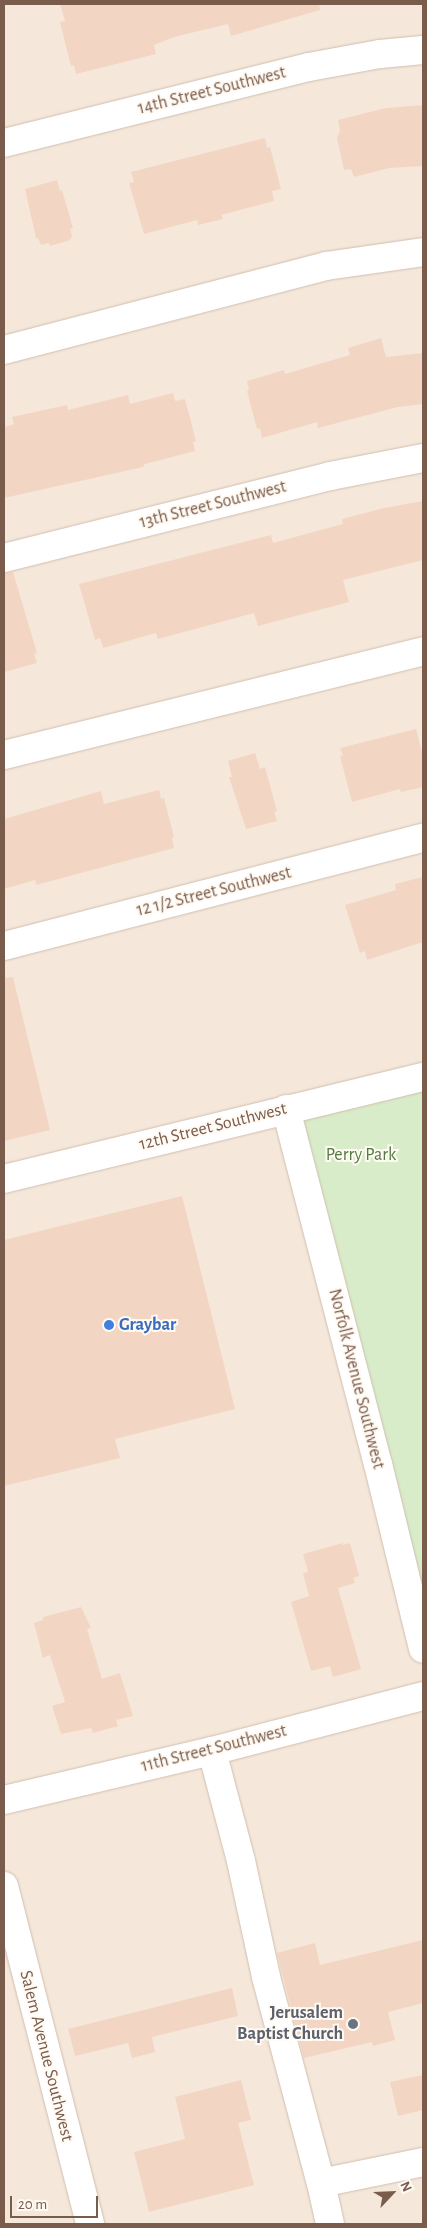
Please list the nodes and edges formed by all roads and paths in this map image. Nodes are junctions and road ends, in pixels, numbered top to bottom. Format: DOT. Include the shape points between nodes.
graph roads {
  1 [pos="423,50"];
  2 [pos="4,143"];
  3 [pos="423,252"];
  4 [pos="4,350"];
  5 [pos="423,458"];
  6 [pos="4,558"];
  7 [pos="423,651"];
  8 [pos="4,755"];
  9 [pos="423,838"];
  10 [pos="4,946"];
  11 [pos="423,1077"];
  12 [pos="286,1109"];
  13 [pos="4,1179"];
  14 [pos="423,1649"];
  15 [pos="423,1696"];
  16 [pos="212,1751"];
  17 [pos="4,1800"];
  18 [pos="4,1886"];
  19 [pos="423,2162"];
  20 [pos="321,2183"];
  21 [pos="90,2224"];
  22 [pos="330,2224"];
  1 -- 2 [label="street, 14th Street Southwest" via="309,67"];
  3 -- 4 [label="street" via="326,266"];
  5 -- 6 [label="street, 13th Street Southwest" via="330,476"];
  7 -- 8 [label="street"];
  9 -- 10 [label="street, 12 1/2 Street Southwest"];
  11 -- 12 [label="street, 12th Street Southwest"];
  12 -- 13 [label="street, 12th Street Southwest"];
  12 -- 14 [label="street, Norfolk Avenue Southwest"];
  15 -- 16 [label="street, 11th Street Southwest"];
  16 -- 17 [label="street, 11th Street Southwest"];
  16 -- 20 [label="street" via="241,1860 266,1977"];
  18 -- 21 [label="street, Salem Avenue Southwest"];
  19 -- 20 [label="street"];
  20 -- 22 [label="street"];
}
